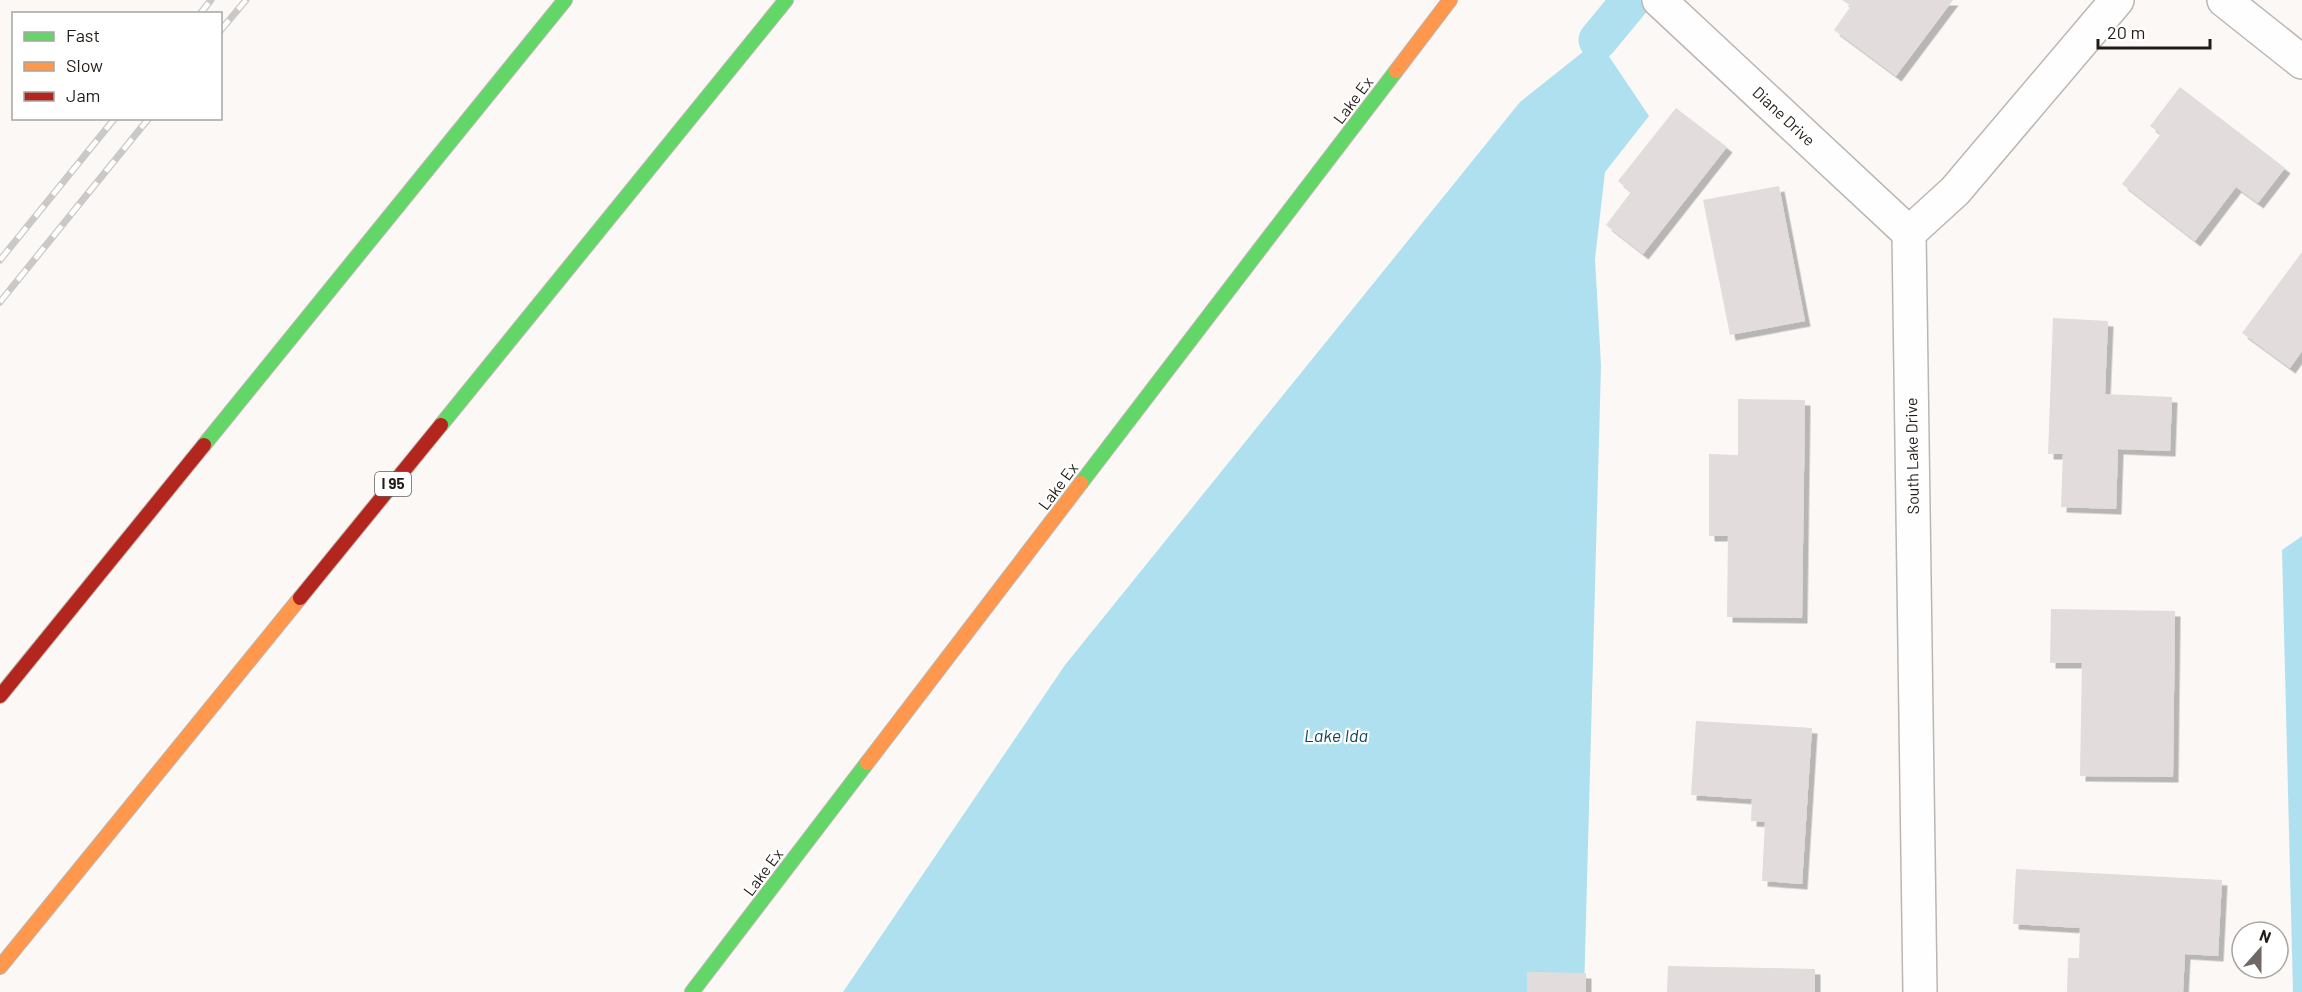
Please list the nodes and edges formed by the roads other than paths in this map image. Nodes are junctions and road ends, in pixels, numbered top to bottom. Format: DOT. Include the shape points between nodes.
graph roads {
  1 [pos="565,0"];
  2 [pos="786,0"];
  3 [pos="1450,0"];
  4 [pos="2117,0"];
  5 [pos="2224,0"];
  6 [pos="1667,6"];
  7 [pos="2302,63"];
  8 [pos="1909,233"];
  9 [pos="0,696"];
  10 [pos="0,967"];
  11 [pos="692,992"];
  12 [pos="1920,992"];
  1 -- 9 [label="main road"];
  2 -- 10 [label="main road, I 95"];
  3 -- 11 [label="main road, Lake Ex"];
  4 -- 8 [label="street" via="1955,191"];
  5 -- 7 [label="street"];
  6 -- 8 [label="street, Diane Drive"];
  8 -- 12 [label="street, South Lake Drive"];
}
